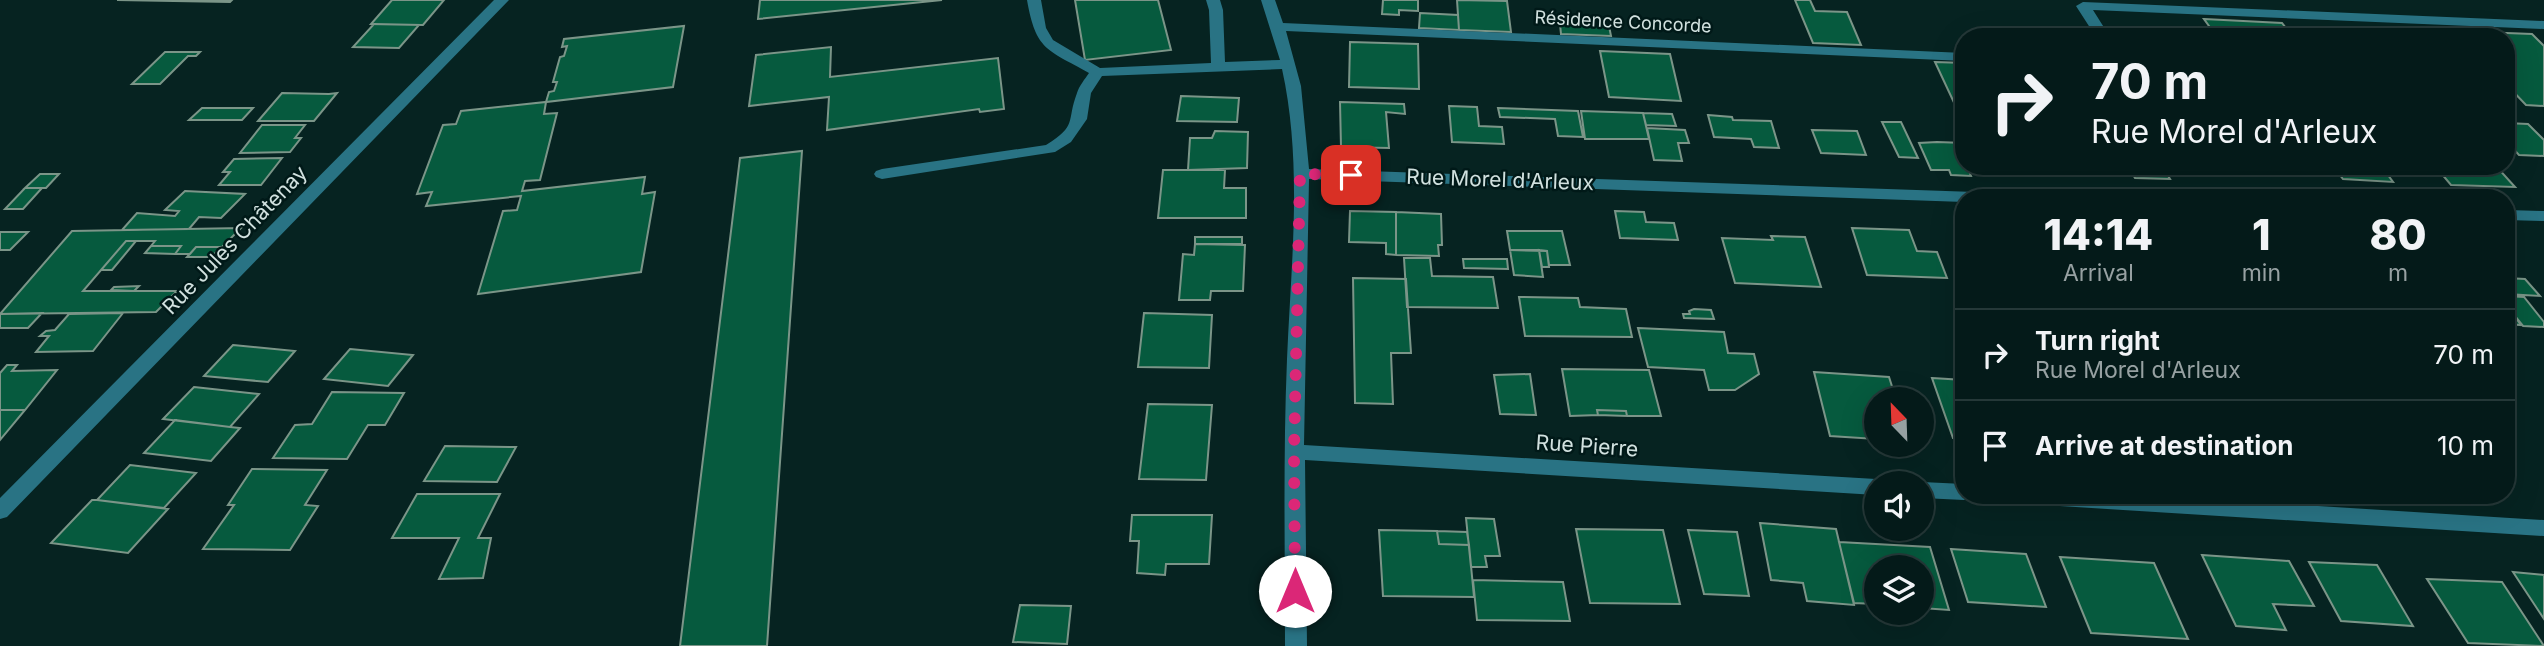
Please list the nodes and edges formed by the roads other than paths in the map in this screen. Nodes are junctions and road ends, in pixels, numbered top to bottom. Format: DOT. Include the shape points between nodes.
graph roads {
  1 [pos="502,0"];
  2 [pos="1034,0"];
  3 [pos="1213,0"];
  4 [pos="1268,0"];
  5 [pos="2544,25"];
  6 [pos="1280,27"];
  7 [pos="2097,28"];
  8 [pos="1955,57"];
  9 [pos="1289,64"];
  10 [pos="1218,65"];
  11 [pos="1097,72"];
  12 [pos="882,174"];
  13 [pos="1300,174"];
  14 [pos="1955,196"];
  15 [pos="2515,215"];
  16 [pos="2544,216"];
  17 [pos="1294,452"];
  18 [pos="1864,486"];
  19 [pos="1934,491"];
  20 [pos="1955,492"];
  21 [pos="2156,504"];
  22 [pos="0,511"];
  23 [pos="2544,528"];
  24 [pos="1296,646"];
  1 -- 22 [label="street, Rue Jules Châtenay"];
  2 -- 11 [label="street" via="1047,43"];
  3 -- 10 [label="street"];
  4 -- 6 [label="street"];
  5 -- 7 [label="street" via="2083,6"];
  6 -- 8 [label="street, Résidence Concorde"];
  6 -- 9 [label="street"];
  9 -- 10 [label="street"];
  9 -- 13 [label="street" via="1295,86"];
  10 -- 11 [label="street"];
  11 -- 12 [label="street" via="1084,93 1080,120 1066,139 1050,149"];
  13 -- 14 [label="street, Rue Morel d'Arleux"];
  13 -- 17 [label="street"];
  15 -- 16 [label="street"];
  17 -- 18 [label="street, Rue Pierre"];
  17 -- 24 [label="street"];
  19 -- 20 [label="street"];
  21 -- 23 [label="street"];
}
